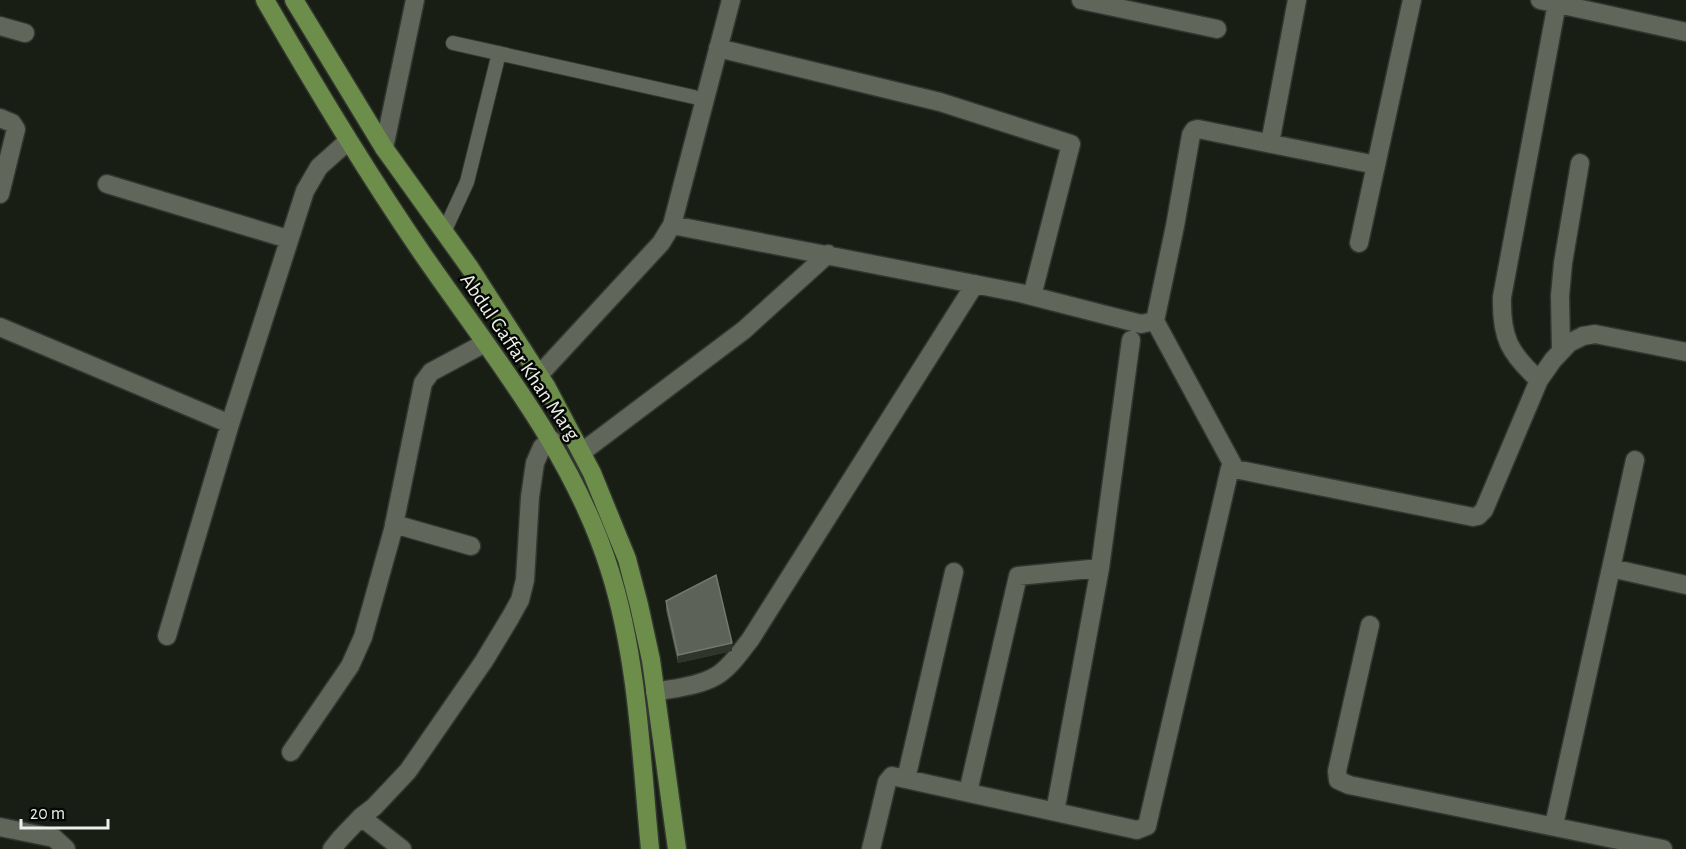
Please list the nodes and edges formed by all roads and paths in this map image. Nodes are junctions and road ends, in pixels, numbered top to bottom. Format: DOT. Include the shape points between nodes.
graph roads {
  1 [pos="265,0"];
  2 [pos="294,0"];
  3 [pos="415,0"];
  4 [pos="731,0"];
  5 [pos="1081,0"];
  6 [pos="1297,0"];
  7 [pos="1412,0"];
  8 [pos="1549,2"];
  9 [pos="0,26"];
  10 [pos="1216,29"];
  11 [pos="1686,32"];
  12 [pos="26,33"];
  13 [pos="453,43"];
  14 [pos="718,48"];
  15 [pos="499,53"];
  16 [pos="694,97"];
  17 [pos="0,118"];
  18 [pos="348,141"];
  19 [pos="1270,143"];
  20 [pos="384,148"];
  21 [pos="1580,163"];
  22 [pos="1376,165"];
  23 [pos="107,184"];
  24 [pos="0,193"];
  25 [pos="672,225"];
  26 [pos="444,232"];
  27 [pos="288,239"];
  28 [pos="1359,243"];
  29 [pos="828,254"];
  30 [pos="975,284"];
  31 [pos="1032,297"];
  32 [pos="1155,321"];
  33 [pos="0,327"];
  34 [pos="1131,340"];
  35 [pos="485,343"];
  36 [pos="1562,350"];
  37 [pos="1686,352"];
  38 [pos="539,375"];
  39 [pos="1539,380"];
  40 [pos="230,424"];
  41 [pos="552,440"];
  42 [pos="582,452"];
  43 [pos="1635,460"];
  44 [pos="1234,467"];
  45 [pos="393,524"];
  46 [pos="471,546"];
  47 [pos="1100,568"];
  48 [pos="1611,568"];
  49 [pos="954,572"];
  50 [pos="1686,585"];
  51 [pos="1370,625"];
  52 [pos="167,636"];
  53 [pos="655,692"];
  54 [pos="291,752"];
  55 [pos="906,779"];
  56 [pos="968,792"];
  57 [pos="1055,812"];
  58 [pos="361,818"];
  59 [pos="1554,825"];
  60 [pos="0,827"];
  61 [pos="66,849"];
  62 [pos="332,849"];
  63 [pos="402,849"];
  64 [pos="650,849"];
  65 [pos="677,849"];
  66 [pos="871,849"];
  67 [pos="1663,849"];
  1 -- 18 [label="main road, Abdul Gaffar Khan Marg"];
  2 -- 20 [label="main road, Abdul Gaffar Khan Marg"];
  3 -- 20 [label="street"];
  4 -- 14 [label="street"];
  5 -- 10 [label="street"];
  6 -- 19 [label="street"];
  7 -- 22 [label="street"];
  8 -- 11 [label="street"];
  8 -- 39 [label="street" via="1502,297 1508,343 1520,362"];
  9 -- 12 [label="street"];
  13 -- 15 [label="lane"];
  14 -- 25 [label="street"];
  14 -- 31 [label="street" via="940,102 1071,144"];
  15 -- 16 [label="lane"];
  15 -- 26 [label="lane" via="467,182"];
  17 -- 24 [label="street" via="16,129"];
  18 -- 27 [label="street" via="319,167 305,191"];
  18 -- 35 [label="main road, Abdul Gaffar Khan Marg"];
  19 -- 22 [label="street"];
  19 -- 32 [label="street" via="1194,130"];
  20 -- 26 [label="main road, Abdul Gaffar Khan Marg"];
  21 -- 36 [label="street" via="1563,263"];
  22 -- 28 [label="street"];
  23 -- 27 [label="street"];
  25 -- 29 [label="street"];
  25 -- 38 [label="street" via="661,243"];
  26 -- 38 [label="main road, Abdul Gaffar Khan Marg"];
  27 -- 40 [label="street"];
  29 -- 30 [label="street"];
  29 -- 42 [label="street" via="744,330"];
  30 -- 31 [label="street"];
  30 -- 53 [label="street" via="750,640 717,675"];
  31 -- 32 [label="street" via="1142,324"];
  32 -- 44 [label="street"];
  33 -- 40 [label="street"];
  34 -- 47 [label="street"];
  35 -- 41 [label="main road, Abdul Gaffar Khan Marg"];
  35 -- 45 [label="street" via="430,372 423,382"];
  36 -- 37 [label="street" via="1575,339 1595,334"];
  36 -- 39 [label="street"];
  38 -- 42 [label="main road, Abdul Gaffar Khan Marg"];
  39 -- 44 [label="street" via="1484,510 1478,516"];
  40 -- 52 [label="street"];
  41 -- 58 [label="street" via="542,447 532,476 525,580 520,600 489,654 414,763"];
  41 -- 64 [label="main road, Abdul Gaffar Khan Marg" via="597,535 619,603 634,693"];
  42 -- 53 [label="main road, Abdul Gaffar Khan Marg" via="627,559"];
  43 -- 48 [label="street"];
  44 -- 57 [label="street" via="1228,472 1147,826 1137,830"];
  45 -- 46 [label="street"];
  45 -- 54 [label="street" via="358,651"];
  47 -- 56 [label="street" via="1018,576"];
  47 -- 57 [label="street"];
  48 -- 50 [label="street"];
  48 -- 59 [label="street"];
  49 -- 55 [label="street"];
  51 -- 59 [label="street" via="1338,780"];
  53 -- 65 [label="main road, Abdul Gaffar Khan Marg"];
  55 -- 56 [label="street"];
  55 -- 66 [label="street" via="889,779"];
  56 -- 57 [label="street"];
  58 -- 62 [label="street"];
  58 -- 63 [label="street"];
  59 -- 67 [label="street"];
  60 -- 61 [label="street" via="54,838"];
}
